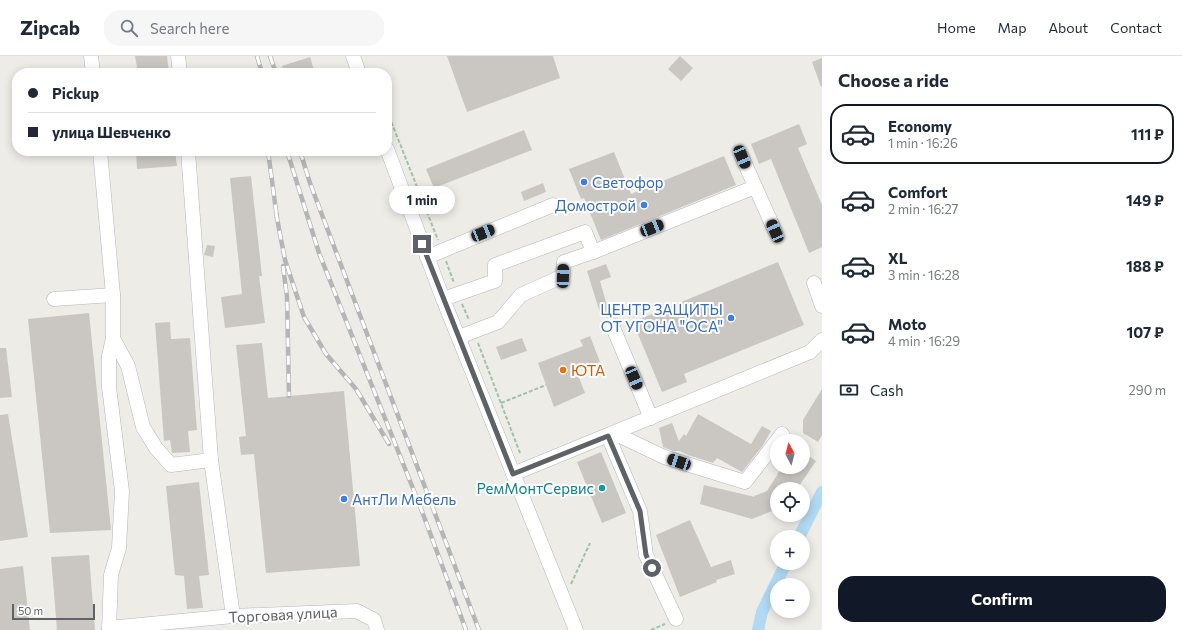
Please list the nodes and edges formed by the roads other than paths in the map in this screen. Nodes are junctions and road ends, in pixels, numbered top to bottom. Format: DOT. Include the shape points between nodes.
graph roads {
  1 [pos="91,56"];
  2 [pos="178,56"];
  3 [pos="353,56"];
  4 [pos="92,68"];
  5 [pos="179,68"];
  6 [pos="357,68"];
  7 [pos="100,156"];
  8 [pos="188,156"];
  9 [pos="390,156"];
  10 [pos="742,157"];
  11 [pos="755,187"];
  12 [pos="553,205"];
  13 [pos="775,231"];
  14 [pos="593,252"];
  15 [pos="427,257"];
  16 [pos="814,283"];
  17 [pos="113,295"];
  18 [pos="54,299"];
  19 [pos="443,299"];
  20 [pos="822,306"];
  21 [pos="612,324"];
  22 [pos="459,337"];
  23 [pos="113,338"];
  24 [pos="822,340"];
  25 [pos="651,418"];
  26 [pos="611,434"];
  27 [pos="770,450"];
  28 [pos="211,460"];
  29 [pos="519,472"];
  30 [pos="233,616"];
  31 [pos="676,619"];
  32 [pos="109,629"];
  33 [pos="377,630"];
  34 [pos="576,630"];
  1 -- 4 [label="street"];
  2 -- 5 [label="street"];
  3 -- 6 [label="street"];
  7 -- 17 [label="street"];
  8 -- 28 [label="street"];
  9 -- 15 [label="street"];
  10 -- 11 [label="street"];
  11 -- 13 [label="street"];
  11 -- 14 [label="street"];
  12 -- 15 [label="street"];
  14 -- 19 [label="street" via="585,232 495,265 495,281"];
  14 -- 22 [label="street" via="564,262 563,276 521,295 498,322"];
  15 -- 19 [label="street"];
  16 -- 20 [label="street"];
  17 -- 18 [label="street"];
  17 -- 23 [label="street"];
  19 -- 22 [label="street"];
  21 -- 25 [label="street"];
  22 -- 29 [label="street"];
  23 -- 28 [label="street" via="128,366 144,427 156,448 171,465"];
  23 -- 32 [label="street" via="109,356 110,387 122,491 118,548 111,575"];
  24 -- 25 [label="street" via="810,352"];
  25 -- 26 [label="street"];
  26 -- 27 [label="street" via="664,457 745,482"];
  26 -- 29 [label="street" via="553,465"];
  26 -- 31 [label="street" via="640,511 646,555"];
  28 -- 30 [label="street"];
  29 -- 34 [label="street"];
  30 -- 32 [label="street, Торговая улица"];
  30 -- 33 [label="street, Торговая улица" via="357,611 374,620"];
}
